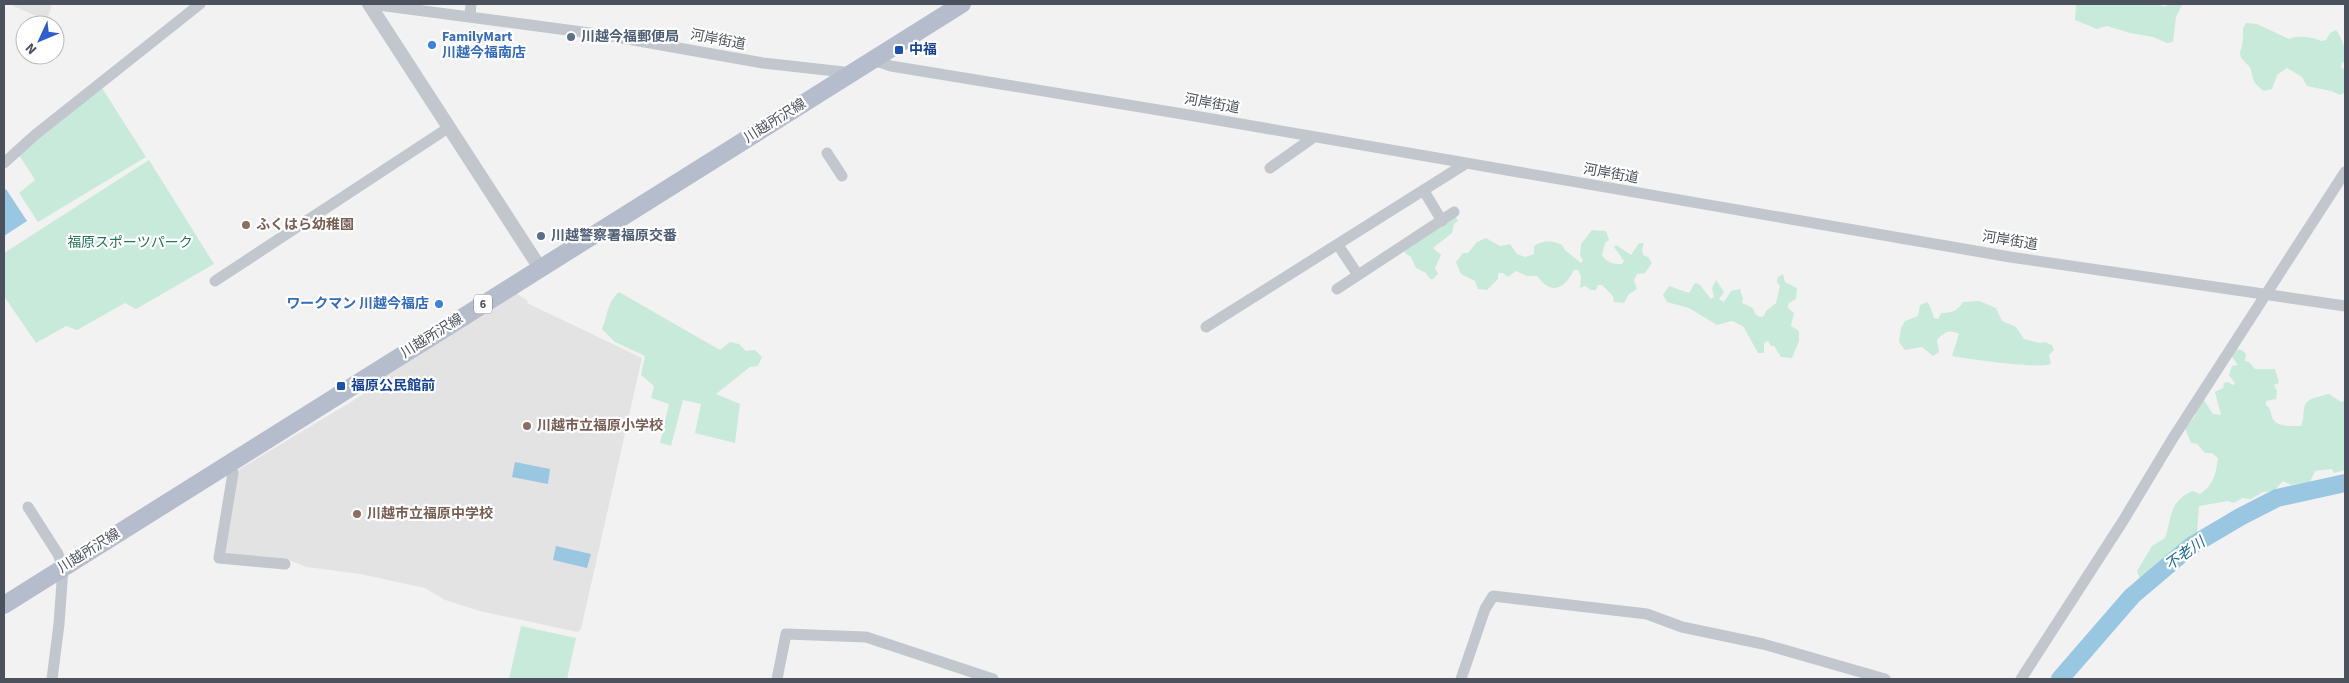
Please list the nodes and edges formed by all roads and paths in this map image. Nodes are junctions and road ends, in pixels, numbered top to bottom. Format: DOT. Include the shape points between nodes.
graph roads {
  1 [pos="200,4"];
  2 [pos="370,4"];
  3 [pos="472,4"];
  4 [pos="962,4"];
  5 [pos="470,17"];
  6 [pos="873,60"];
  7 [pos="853,73"];
  8 [pos="448,128"];
  9 [pos="1314,137"];
  10 [pos="827,153"];
  11 [pos="4,163"];
  12 [pos="1464,164"];
  13 [pos="1270,168"];
  14 [pos="2345,172"];
  15 [pos="842,176"];
  16 [pos="1424,191"];
  17 [pos="1454,212"];
  18 [pos="1442,221"];
  19 [pos="1338,245"];
  20 [pos="540,268"];
  21 [pos="1358,275"];
  22 [pos="215,280"];
  23 [pos="1337,289"];
  24 [pos="2266,295"];
  25 [pos="2345,306"];
  26 [pos="1206,328"];
  27 [pos="229,464"];
  28 [pos="28,507"];
  29 [pos="285,564"];
  30 [pos="63,568"];
  31 [pos="4,605"];
  32 [pos="52,679"];
  33 [pos="777,679"];
  34 [pos="993,679"];
  35 [pos="1461,679"];
  36 [pos="1885,679"];
  37 [pos="2021,679"];
  1 -- 11 [label="street" via="48,124"];
  2 -- 5 [label="street, 河岸街道"];
  2 -- 8 [label="street"];
  3 -- 5 [label="street"];
  4 -- 6 [label="main road, 川越所沢線 / 6"];
  5 -- 7 [label="street, 河岸街道" via="605,35 763,63"];
  6 -- 7 [label="main road, 川越所沢線 / 6"];
  6 -- 9 [label="street, 河岸街道" via="891,66"];
  7 -- 20 [label="main road, 川越所沢線 / 6"];
  8 -- 20 [label="street"];
  8 -- 22 [label="street"];
  9 -- 12 [label="street, 河岸街道"];
  9 -- 13 [label="street"];
  10 -- 15 [label="street"];
  12 -- 16 [label="street"];
  12 -- 24 [label="street, 河岸街道" via="2010,257"];
  14 -- 24 [label="street"];
  16 -- 18 [label="street"];
  16 -- 19 [label="street"];
  17 -- 18 [label="street"];
  18 -- 21 [label="street"];
  19 -- 21 [label="street"];
  19 -- 26 [label="street"];
  20 -- 27 [label="main road, 川越所沢線 / 6"];
  21 -- 23 [label="street"];
  24 -- 25 [label="street, 河岸街道"];
  24 -- 37 [label="street"];
  27 -- 29 [label="street" via="233,473 219,558"];
  27 -- 30 [label="main road, 川越所沢線 / 6"];
  28 -- 30 [label="street" via="58,554"];
  30 -- 31 [label="main road, 川越所沢線 / 6"];
  30 -- 32 [label="street"];
  33 -- 34 [label="street" via="786,634 798,633 866,637"];
  35 -- 36 [label="street" via="1492,596 1647,614 1682,627 1763,644"];
}
